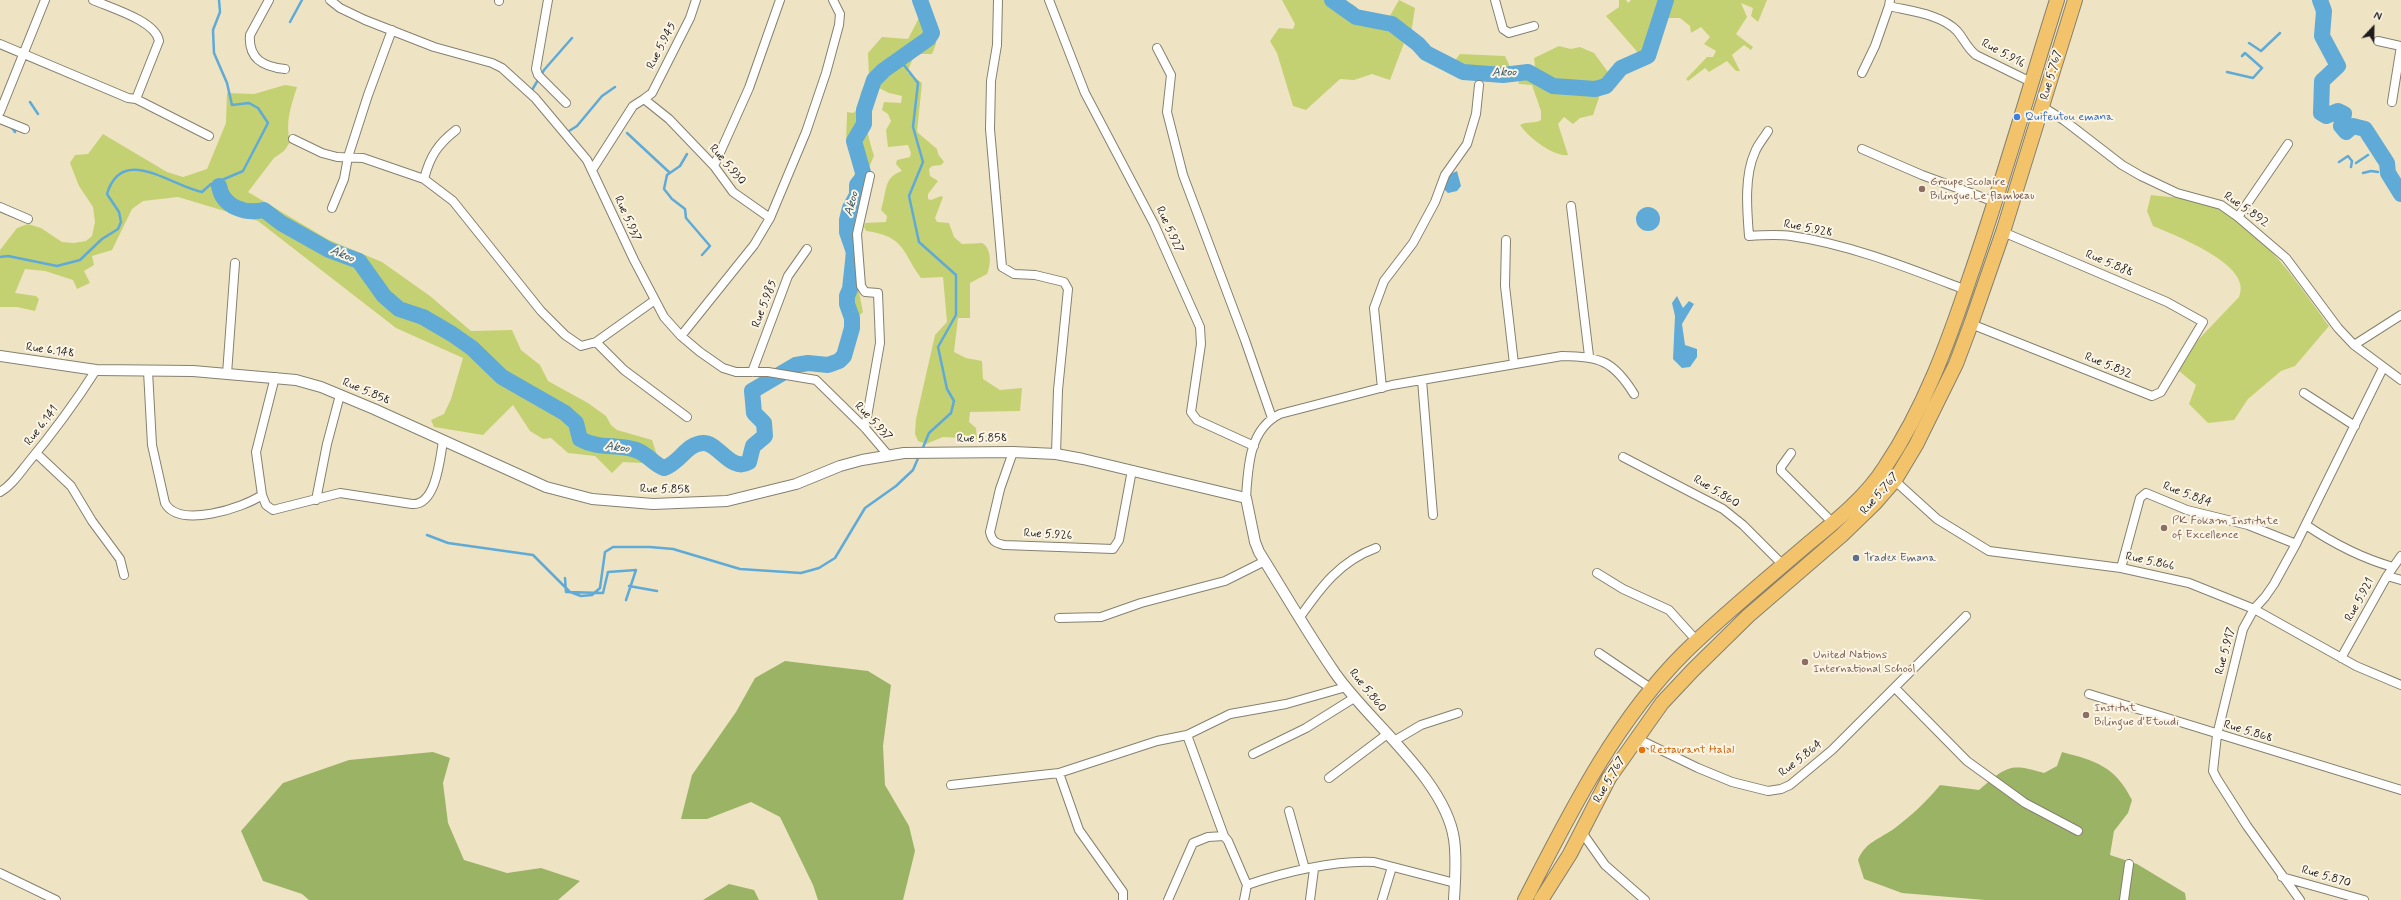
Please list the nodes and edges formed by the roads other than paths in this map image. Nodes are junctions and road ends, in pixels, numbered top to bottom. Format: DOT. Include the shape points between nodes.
graph roads {
  1 [pos="45,0"];
  2 [pos="94,0"];
  3 [pos="269,0"];
  4 [pos="330,0"];
  5 [pos="548,0"];
  6 [pos="696,0"];
  7 [pos="780,0"];
  8 [pos="833,0"];
  9 [pos="998,0"];
  10 [pos="1049,0"];
  11 [pos="1495,0"];
  12 [pos="2057,0"];
  13 [pos="2075,0"];
  14 [pos="1890,3"];
  15 [pos="1534,26"];
  16 [pos="392,30"];
  17 [pos="2378,41"];
  18 [pos="0,44"];
  19 [pos="2401,46"];
  20 [pos="1157,48"];
  21 [pos="23,54"];
  22 [pos="285,69"];
  23 [pos="1862,72"];
  24 [pos="2031,82"];
  25 [pos="1479,85"];
  26 [pos="644,98"];
  27 [pos="136,99"];
  28 [pos="2392,102"];
  29 [pos="566,103"];
  30 [pos="2043,107"];
  31 [pos="0,112"];
  32 [pos="0,119"];
  33 [pos="25,129"];
  34 [pos="456,130"];
  35 [pos="1768,131"];
  36 [pos="209,136"];
  37 [pos="293,139"];
  38 [pos="2288,144"];
  39 [pos="1862,149"];
  40 [pos="348,157"];
  41 [pos="714,166"];
  42 [pos="592,170"];
  43 [pos="870,176"];
  44 [pos="424,178"];
  45 [pos="1995,202"];
  46 [pos="1571,206"];
  47 [pos="0,207"];
  48 [pos="332,208"];
  49 [pos="2238,216"];
  50 [pos="770,218"];
  51 [pos="28,219"];
  52 [pos="2004,232"];
  53 [pos="1506,240"];
  54 [pos="807,249"];
  55 [pos="235,263"];
  56 [pos="1966,290"];
  57 [pos="654,300"];
  58 [pos="2401,315"];
  59 [pos="2203,322"];
  60 [pos="1971,324"];
  61 [pos="681,336"];
  62 [pos="596,342"];
  63 [pos="2354,345"];
  64 [pos="0,356"];
  65 [pos="1589,356"];
  66 [pos="1514,364"];
  67 [pos="2383,368"];
  68 [pos="96,370"];
  69 [pos="148,371"];
  70 [pos="752,372"];
  71 [pos="227,374"];
  72 [pos="275,377"];
  73 [pos="1422,380"];
  74 [pos="2401,380"];
  75 [pos="1382,388"];
  76 [pos="2304,393"];
  77 [pos="1634,394"];
  78 [pos="340,395"];
  79 [pos="687,417"];
  80 [pos="1272,418"];
  81 [pos="2355,426"];
  82 [pos="865,428"];
  83 [pos="443,441"];
  84 [pos="1254,446"];
  85 [pos="1013,452"];
  86 [pos="36,453"];
  87 [pos="1791,453"];
  88 [pos="1056,454"];
  89 [pos="888,455"];
  90 [pos="1623,457"];
  91 [pos="1132,470"];
  92 [pos="1884,470"];
  93 [pos="1895,480"];
  94 [pos="0,492"];
  95 [pos="262,495"];
  96 [pos="1246,498"];
  97 [pos="316,500"];
  98 [pos="1433,515"];
  99 [pos="1833,523"];
  100 [pos="2306,524"];
  101 [pos="2296,544"];
  102 [pos="1376,548"];
  103 [pos="2401,556"];
  104 [pos="1265,561"];
  105 [pos="1783,566"];
  106 [pos="2393,567"];
  107 [pos="2121,568"];
  108 [pos="1597,573"];
  109 [pos="124,575"];
  110 [pos="2387,576"];
  111 [pos="2401,580"];
  112 [pos="2254,609"];
  113 [pos="1966,616"];
  114 [pos="1300,617"];
  115 [pos="1059,618"];
  116 [pos="1697,641"];
  117 [pos="1599,653"];
  118 [pos="2341,658"];
  119 [pos="2401,685"];
  120 [pos="1346,687"];
  121 [pos="1895,688"];
  122 [pos="1652,689"];
  123 [pos="2089,694"];
  124 [pos="1354,698"];
  125 [pos="1458,713"];
  126 [pos="1187,735"];
  127 [pos="2216,735"];
  128 [pos="1390,738"];
  129 [pos="1636,738"];
  130 [pos="1253,754"];
  131 [pos="1059,773"];
  132 [pos="1329,778"];
  133 [pos="951,785"];
  134 [pos="2401,790"];
  135 [pos="1289,811"];
  136 [pos="1581,830"];
  137 [pos="2078,831"];
  138 [pos="1224,836"];
  139 [pos="2129,864"];
  140 [pos="1392,867"];
  141 [pos="1305,869"];
  142 [pos="1314,869"];
  143 [pos="0,872"];
  144 [pos="2282,877"];
  145 [pos="1455,883"];
  146 [pos="1247,885"];
  147 [pos="56,900"];
  148 [pos="1123,900"];
  149 [pos="1168,900"];
  150 [pos="1244,900"];
  151 [pos="1310,900"];
  152 [pos="1382,900"];
  153 [pos="1454,900"];
  154 [pos="1524,900"];
  155 [pos="1541,900"];
  156 [pos="1645,900"];
  157 [pos="2124,900"];
  158 [pos="2300,900"];
  159 [pos="2364,900"];
  1 -- 21 [label="street"];
  2 -- 27 [label="street" via="147,24 158,36 159,41"];
  3 -- 22 [label="street" via="249,41 259,61 264,65"];
  4 -- 16 [label="street, Rue 5.937" via="340,8"];
  5 -- 29 [label="street" via="536,69 538,75"];
  6 -- 26 [label="street, Rue 5.945" via="690,18 655,88"];
  7 -- 41 [label="street" via="749,88"];
  8 -- 50 [label="street" via="840,14 839,25 826,73 806,132"];
  9 -- 88 [label="street" via="997,44 990,81 990,130 1002,267 1014,274 1034,275 1064,282 1068,289 1058,390"];
  10 -- 84 [label="street, Rue 5.927" via="1085,93 1154,224 1200,327 1201,344 1191,412 1197,420"];
  11 -- 15 [label="street" via="1502,29 1509,33"];
  12 -- 24 [label="highway"];
  13 -- 30 [label="highway, Rue 5.767"];
  14 -- 23 [label="street" via="1875,46"];
  14 -- 24 [label="street, Rue 5.916" via="1938,20 1955,29 1976,55"];
  16 -- 40 [label="street"];
  16 -- 42 [label="street, Rue 5.937" via="434,47 502,68 535,98 578,149"];
  17 -- 19 [label="street"];
  18 -- 21 [label="street"];
  19 -- 28 [label="street"];
  20 -- 80 [label="street" via="1171,75 1167,112 1183,175"];
  21 -- 27 [label="street" via="128,98"];
  21 -- 31 [label="street"];
  24 -- 45 [label="highway"];
  25 -- 75 [label="street" via="1476,114 1467,144 1446,175 1413,243 1384,281 1374,308"];
  26 -- 41 [label="street, Rue 5.930" via="669,119"];
  26 -- 42 [label="street" via="633,106"];
  27 -- 36 [label="street"];
  30 -- 49 [label="street, Rue 5.892" via="2065,120 2122,165 2141,176 2177,193 2221,205"];
  30 -- 52 [label="highway, Rue 5.767"];
  32 -- 33 [label="street"];
  34 -- 44 [label="street" via="441,141"];
  35 -- 56 [label="street, Rue 5.928" via="1751,161 1747,211 1749,236 1791,236 1806,239 1862,254"];
  37 -- 40 [label="street" via="322,153"];
  38 -- 49 [label="street"];
  39 -- 45 [label="street"];
  40 -- 44 [label="street" via="362,158"];
  40 -- 48 [label="street" via="344,179"];
  41 -- 50 [label="street, Rue 5.930" via="734,192"];
  42 -- 57 [label="street, Rue 5.937" via="615,224"];
  43 -- 82 [label="street" via="857,234 861,286 866,292 878,293 880,343"];
  44 -- 62 [label="street" via="462,211 541,311 565,335 581,346"];
  45 -- 56 [label="highway"];
  46 -- 65 [label="street"];
  47 -- 51 [label="street"];
  49 -- 63 [label="street, Rue 5.892" via="2286,258 2338,328"];
  50 -- 61 [label="street" via="754,245"];
  52 -- 59 [label="street, Rue 5.888" via="2167,302"];
  52 -- 60 [label="highway, Rue 5.767"];
  53 -- 66 [label="street" via="1505,286"];
  54 -- 70 [label="street, Rue 5.985" via="788,276"];
  55 -- 71 [label="street"];
  56 -- 92 [label="highway" via="1923,401"];
  57 -- 61 [label="street, Rue 5.937" via="664,318"];
  57 -- 62 [label="street"];
  58 -- 63 [label="street"];
  59 -- 60 [label="street, Rue 5.832" via="2161,392 2152,396"];
  60 -- 93 [label="highway, Rue 5.767" via="1936,408"];
  61 -- 70 [label="street, Rue 5.937" via="723,368 736,372"];
  62 -- 79 [label="street" via="624,370"];
  63 -- 67 [label="street, Rue 5.892"];
  64 -- 68 [label="street, Rue 6.148"];
  65 -- 66 [label="street" via="1562,356"];
  65 -- 77 [label="street" via="1611,366 1622,375"];
  66 -- 73 [label="street"];
  67 -- 74 [label="street, Rue 5.892"];
  67 -- 81 [label="street, Rue 5.917"];
  68 -- 69 [label="street, Rue 5.858"];
  68 -- 86 [label="street, Rue 6.141" via="71,408"];
  69 -- 71 [label="street, Rue 5.858"];
  69 -- 95 [label="street" via="152,445 165,503 170,510 177,513 209,515 252,501"];
  70 -- 82 [label="street, Rue 5.937" via="816,380 824,385 842,407"];
  71 -- 72 [label="street, Rue 5.858"];
  72 -- 78 [label="street, Rue 5.858" via="321,387"];
  72 -- 95 [label="street" via="256,452"];
  73 -- 75 [label="street"];
  73 -- 98 [label="street"];
  75 -- 80 [label="street"];
  76 -- 81 [label="street"];
  78 -- 83 [label="street, Rue 5.858"];
  78 -- 97 [label="street"];
  80 -- 84 [label="street" via="1258,433"];
  81 -- 100 [label="street, Rue 5.917"];
  82 -- 89 [label="street, Rue 5.937"];
  83 -- 89 [label="street, Rue 5.858" via="546,487 568,494 592,499 653,504 727,501 767,492 840,466"];
  83 -- 97 [label="street" via="436,476 428,496 421,503 412,504 345,493"];
  84 -- 96 [label="street"];
  85 -- 88 [label="street, Rue 5.858"];
  85 -- 89 [label="street, Rue 5.858"];
  85 -- 91 [label="street, Rue 5.926" via="1000,489 990,532 996,544 1113,549 1119,540"];
  86 -- 94 [label="street, Rue 6.141"];
  86 -- 109 [label="street" via="71,486 92,521 120,559"];
  87 -- 99 [label="street" via="1781,471"];
  88 -- 91 [label="street, Rue 5.858"];
  90 -- 105 [label="street, Rue 5.860" via="1723,510 1743,525"];
  91 -- 96 [label="street, Rue 5.858"];
  92 -- 93 [label="street, Rue 5.866"];
  92 -- 99 [label="highway"];
  93 -- 107 [label="street, Rue 5.866" via="1937,519 1989,551"];
  93 -- 129 [label="highway, Rue 5.767" via="1842,535 1748,616 1692,670 1662,703"];
  95 -- 97 [label="street" via="266,505 273,510"];
  96 -- 104 [label="street, Rue 5.860" via="1255,542"];
  99 -- 105 [label="highway"];
  100 -- 101 [label="street, Rue 5.917"];
  100 -- 106 [label="street" via="2348,551"];
  101 -- 107 [label="street, Rue 5.884" via="2252,527 2187,510 2146,493 2140,498"];
  101 -- 112 [label="street, Rue 5.917" via="2265,597"];
  102 -- 114 [label="street" via="1358,555 1343,565 1317,592"];
  103 -- 106 [label="street, Rue 5.921"];
  104 -- 114 [label="street, Rue 5.860"];
  104 -- 115 [label="street" via="1225,581 1141,603 1101,617"];
  105 -- 116 [label="highway"];
  106 -- 110 [label="street, Rue 5.921"];
  107 -- 112 [label="street, Rue 5.866" via="2190,583"];
  108 -- 116 [label="street" via="1623,589 1670,610"];
  110 -- 111 [label="street"];
  110 -- 118 [label="street, Rue 5.921"];
  112 -- 118 [label="street, Rue 5.866"];
  112 -- 127 [label="street, Rue 5.917" via="2243,629"];
  113 -- 121 [label="street, Rue 5.864"];
  114 -- 120 [label="street, Rue 5.860"];
  116 -- 122 [label="highway"];
  117 -- 122 [label="street"];
  118 -- 119 [label="street, Rue 5.866"];
  120 -- 124 [label="street, Rue 5.860"];
  120 -- 126 [label="street" via="1286,704 1230,714"];
  121 -- 129 [label="street, Rue 5.864" via="1832,750 1790,785 1781,789 1768,791 1732,782"];
  121 -- 137 [label="street" via="1938,734 1972,765 2025,803"];
  122 -- 154 [label="highway" via="1620,730 1598,766"];
  123 -- 127 [label="street, Rue 5.868"];
  124 -- 128 [label="street, Rue 5.860"];
  124 -- 130 [label="street" via="1306,728"];
  125 -- 128 [label="street" via="1421,724"];
  126 -- 131 [label="street" via="1157,741"];
  126 -- 138 [label="street"];
  127 -- 134 [label="street, Rue 5.868"];
  127 -- 144 [label="street, Rue 5.917" via="2213,771"];
  128 -- 132 [label="street"];
  128 -- 145 [label="street, Rue 5.860" via="1442,805 1454,839"];
  129 -- 136 [label="highway, Rue 5.767" via="1609,778"];
  131 -- 133 [label="street"];
  131 -- 148 [label="street" via="1079,830 1122,892"];
  135 -- 141 [label="street"];
  136 -- 155 [label="highway, Rue 5.767"];
  136 -- 156 [label="street" via="1605,865"];
  138 -- 146 [label="street"];
  138 -- 149 [label="street" via="1208,837 1193,843"];
  139 -- 157 [label="street"];
  140 -- 142 [label="street" via="1361,861"];
  140 -- 145 [label="street"];
  140 -- 152 [label="street"];
  141 -- 142 [label="street"];
  141 -- 146 [label="street"];
  142 -- 151 [label="street"];
  143 -- 147 [label="street"];
  144 -- 158 [label="street, Rue 5.917"];
  144 -- 159 [label="street, Rue 5.870"];
  145 -- 153 [label="street, Rue 5.860"];
  146 -- 150 [label="street"];
}
